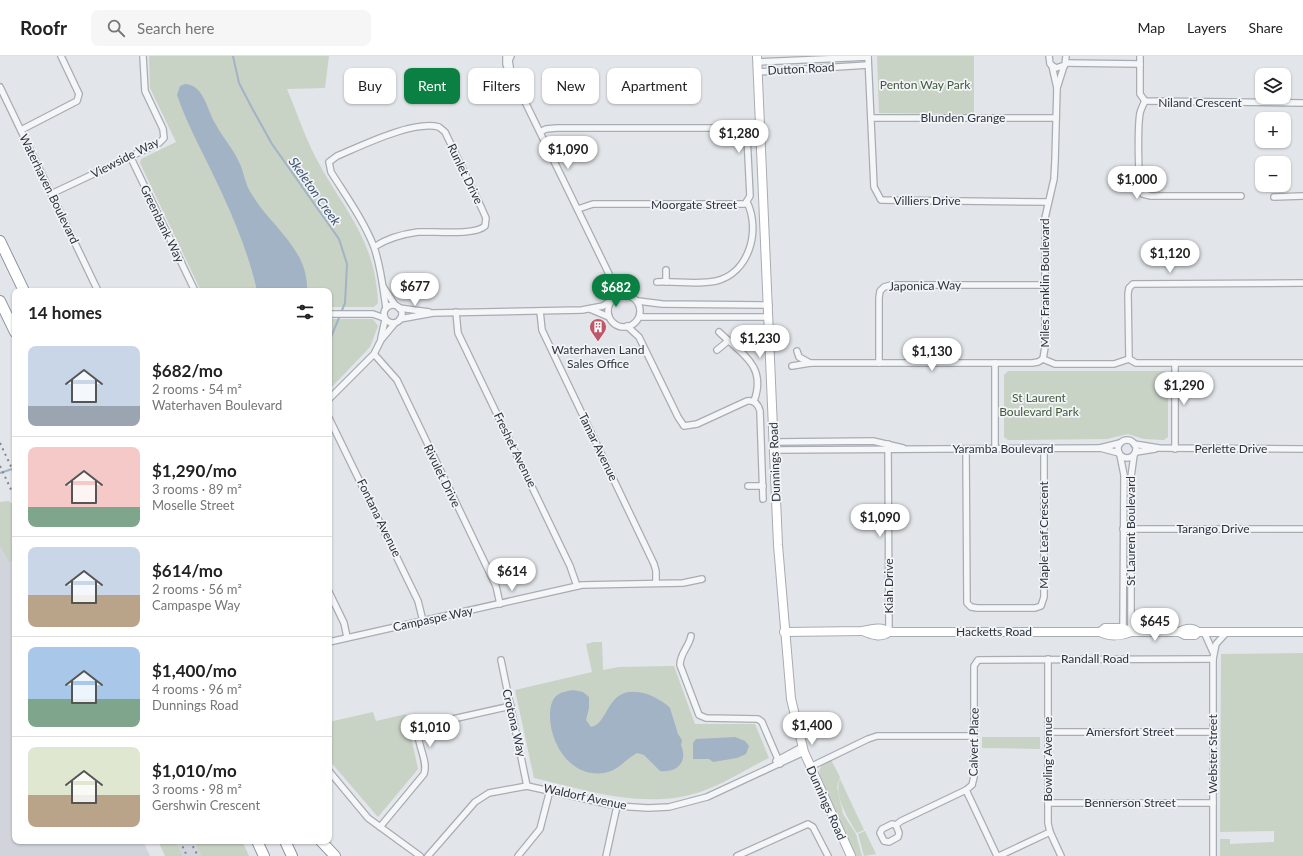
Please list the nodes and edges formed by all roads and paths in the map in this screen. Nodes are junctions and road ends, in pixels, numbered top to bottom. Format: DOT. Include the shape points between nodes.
graph roads {
  1 [pos="61,56"];
  2 [pos="143,56"];
  3 [pos="506,56"];
  4 [pos="510,56"];
  5 [pos="868,56"];
  6 [pos="1049,56"];
  7 [pos="1066,56"];
  8 [pos="1140,56"];
  9 [pos="757,59"];
  10 [pos="1140,64"];
  11 [pos="868,65"];
  12 [pos="1065,65"];
  13 [pos="1052,66"];
  14 [pos="508,68"];
  15 [pos="510,68"];
  16 [pos="758,72"];
  17 [pos="0,87"];
  18 [pos="1056,88"];
  19 [pos="1145,101"];
  20 [pos="1303,103"];
  21 [pos="526,104"];
  22 [pos="871,118"];
  23 [pos="1056,118"];
  24 [pos="21,130"];
  25 [pos="540,132"];
  26 [pos="130,156"];
  27 [pos="51,194"];
  28 [pos="1241,196"];
  29 [pos="1274,196"];
  30 [pos="1303,196"];
  31 [pos="747,202"];
  32 [pos="1048,202"];
  33 [pos="578,210"];
  34 [pos="0,241"];
  35 [pos="374,247"];
  36 [pos="666,270"];
  37 [pos="609,274"];
  38 [pos="657,282"];
  39 [pos="666,282"];
  40 [pos="1303,283"];
  41 [pos="1044,285"];
  42 [pos="383,286"];
  43 [pos="23,288"];
  44 [pos="97,288"];
  45 [pos="194,288"];
  46 [pos="627,296"];
  47 [pos="611,299"];
  48 [pos="0,301"];
  49 [pos="638,301"];
  50 [pos="769,305"];
  51 [pos="397,306"];
  52 [pos="385,309"];
  53 [pos="590,309"];
  54 [pos="540,311"];
  55 [pos="456,312"];
  56 [pos="433,313"];
  57 [pos="332,314"];
  58 [pos="373,314"];
  59 [pos="609,317"];
  60 [pos="769,317"];
  61 [pos="385,319"];
  62 [pos="400,319"];
  63 [pos="639,319"];
  64 [pos="395,323"];
  65 [pos="12,326"];
  66 [pos="627,326"];
  67 [pos="719,332"];
  68 [pos="638,337"];
  69 [pos="381,340"];
  70 [pos="728,341"];
  71 [pos="717,350"];
  72 [pos="797,351"];
  73 [pos="374,354"];
  74 [pos="1043,359"];
  75 [pos="1129,359"];
  76 [pos="810,363"];
  77 [pos="879,363"];
  78 [pos="995,363"];
  79 [pos="1175,363"];
  80 [pos="1303,363"];
  81 [pos="792,366"];
  82 [pos="332,396"];
  83 [pos="754,401"];
  84 [pos="332,424"];
  85 [pos="1120,443"];
  86 [pos="1134,444"];
  87 [pos="775,446"];
  88 [pos="888,447"];
  89 [pos="966,448"];
  90 [pos="995,448"];
  91 [pos="1044,448"];
  92 [pos="1100,448"];
  93 [pos="1159,448"];
  94 [pos="1175,449"];
  95 [pos="1303,449"];
  96 [pos="1120,454"];
  97 [pos="1135,454"];
  98 [pos="748,486"];
  99 [pos="762,486"];
  100 [pos="763,499"];
  101 [pos="1123,529"];
  102 [pos="1131,529"];
  103 [pos="1303,530"];
  104 [pos="702,579"];
  105 [pos="656,583"];
  106 [pos="576,586"];
  107 [pos="332,598"];
  108 [pos="500,604"];
  109 [pos="423,621"];
  110 [pos="1199,630"];
  111 [pos="784,632"];
  112 [pos="889,632"];
  113 [pos="1126,632"];
  114 [pos="1227,632"];
  115 [pos="1303,632"];
  116 [pos="691,636"];
  117 [pos="347,637"];
  118 [pos="332,641"];
  119 [pos="1214,652"];
  120 [pos="1213,658"];
  121 [pos="1048,659"];
  122 [pos="501,660"];
  123 [pos="977,661"];
  124 [pos="511,706"];
  125 [pos="1048,732"];
  126 [pos="1213,732"];
  127 [pos="974,736"];
  128 [pos="803,750"];
  129 [pos="779,761"];
  130 [pos="810,767"];
  131 [pos="332,775"];
  132 [pos="527,786"];
  133 [pos="550,790"];
  134 [pos="966,790"];
  135 [pos="1048,803"];
  136 [pos="1213,803"];
  137 [pos="618,806"];
  138 [pos="896,825"];
  139 [pos="380,827"];
  140 [pos="1050,832"];
  141 [pos="258,844"];
  142 [pos="286,844"];
  143 [pos="324,844"];
  144 [pos="264,856"];
  145 [pos="292,856"];
  146 [pos="335,856"];
  147 [pos="420,856"];
  148 [pos="428,856"];
  149 [pos="518,856"];
  150 [pos="606,856"];
  151 [pos="737,856"];
  152 [pos="828,856"];
  153 [pos="850,856"];
  154 [pos="998,856"];
  155 [pos="1061,856"];
  156 [pos="1213,856"];
  1 -- 24 [label="street" via="79,99 74,104"];
  2 -- 26 [label="street, Viewside Way" via="145,90 165,135 159,143"];
  3 -- 14 [label="street"];
  4 -- 15 [label="street"];
  5 -- 9 [label="street, Dutton Road"];
  5 -- 11 [label="street, Villiers Drive"];
  6 -- 13 [label="street, Miles Franklin Boulevard"];
  7 -- 12 [label="street, Miles Franklin Boulevard"];
  8 -- 10 [label="street, Niland Crescent"];
  9 -- 16 [label="street, Dunnings Road"];
  10 -- 12 [label="street"];
  10 -- 19 [label="street, Niland Crescent" via="1140,95"];
  11 -- 16 [label="street, Dutton Road"];
  11 -- 22 [label="street, Villiers Drive"];
  12 -- 13 [label="street" via="1056,68"];
  12 -- 18 [label="street, Miles Franklin Boulevard"];
  13 -- 18 [label="street, Miles Franklin Boulevard"];
  16 -- 50 [label="street, Dunnings Road"];
  17 -- 24 [label="street, Waterhaven Boulevard"];
  18 -- 23 [label="street, Miles Franklin Boulevard"];
  19 -- 20 [label="street, Niland Crescent"];
  19 -- 28 [label="street" via="1140,116 1140,180 1143,194"];
  21 -- 25 [label="street"];
  22 -- 23 [label="street, Blunden Grange"];
  22 -- 32 [label="street, Villiers Drive" via="874,187 881,200"];
  23 -- 32 [label="street, Miles Franklin Boulevard" via="1055,173"];
  24 -- 27 [label="street, Waterhaven Boulevard"];
  25 -- 31 [label="street, Moorgate Street" via="557,128 740,128 748,140 750,196"];
  25 -- 33 [label="street"];
  26 -- 27 [label="street, Viewside Way"];
  26 -- 45 [label="street, Greenbank Way"];
  27 -- 44 [label="street, Waterhaven Boulevard"];
  29 -- 30 [label="street"];
  31 -- 33 [label="street, Moorgate Street" via="737,205 593,204"];
  31 -- 39 [label="street" via="752,242 746,257 733,272 721,280 711,282"];
  32 -- 41 [label="street, Miles Franklin Boulevard" via="1045,218"];
  33 -- 37 [label="street"];
  34 -- 43 [label="highway"];
  35 -- 35 [label="street, Runlet Drive" via="399,236 417,232 476,230 485,226 486,218 482,209 441,128 434,126 405,130 337,156 329,162 331,172"];
  35 -- 42 [label="street"];
  36 -- 39 [label="street"];
  37 -- 46 [label="street"];
  37 -- 47 [label="street"];
  38 -- 39 [label="street"];
  40 -- 75 [label="street" via="1132,284 1128,288"];
  41 -- 74 [label="street, Miles Franklin Boulevard"];
  41 -- 77 [label="street, Japonica Way" via="884,287 879,294"];
  42 -- 51 [label="street"];
  42 -- 52 [label="street"];
  46 -- 47 [label="street"];
  46 -- 49 [label="street"];
  47 -- 53 [label="street" via="603,306"];
  47 -- 59 [label="street"];
  48 -- 65 [label="highway"];
  49 -- 50 [label="street" via="662,304"];
  49 -- 63 [label="street"];
  50 -- 60 [label="street, Dunnings Road"];
  51 -- 52 [label="street" via="391,305"];
  51 -- 56 [label="street"];
  51 -- 62 [label="street" via="402,314"];
  52 -- 58 [label="street"];
  52 -- 61 [label="street"];
  53 -- 54 [label="street"];
  53 -- 59 [label="street"];
  54 -- 55 [label="street"];
  54 -- 105 [label="street, Tamar Avenue" via="542,330 654,564"];
  55 -- 56 [label="street"];
  55 -- 106 [label="street, Freshet Avenue" via="458,333 567,559"];
  56 -- 62 [label="street"];
  57 -- 58 [label="street"];
  58 -- 61 [label="street"];
  59 -- 66 [label="street" via="614,322"];
  60 -- 63 [label="street"];
  60 -- 87 [label="street, Dunnings Road"];
  61 -- 64 [label="street" via="389,323"];
  61 -- 69 [label="street"];
  62 -- 64 [label="street"];
  63 -- 66 [label="street"];
  63 -- 68 [label="street"];
  64 -- 69 [label="street"];
  66 -- 68 [label="street"];
  67 -- 70 [label="street"];
  68 -- 83 [label="street" via="680,422 687,427 743,402"];
  69 -- 73 [label="street"];
  70 -- 71 [label="street"];
  70 -- 83 [label="street" via="748,359 756,371 758,387"];
  72 -- 76 [label="street" via="799,357"];
  73 -- 82 [label="street"];
  73 -- 108 [label="street, Rivulet Drive" via="396,380 496,586"];
  74 -- 75 [label="street" via="1053,364 1114,364"];
  74 -- 78 [label="street" via="1036,363"];
  75 -- 79 [label="street" via="1134,363"];
  76 -- 77 [label="street"];
  76 -- 81 [label="street"];
  77 -- 78 [label="street"];
  78 -- 90 [label="street"];
  79 -- 80 [label="street"];
  79 -- 94 [label="street"];
  83 -- 99 [label="street" via="760,411"];
  84 -- 109 [label="street, Fontana Avenue" via="418,601"];
  85 -- 86 [label="street" via="1127,440"];
  85 -- 92 [label="street, Yaramba Boulevard"];
  85 -- 96 [label="street"];
  86 -- 93 [label="street, Perlette Drive"];
  86 -- 97 [label="street"];
  87 -- 88 [label="street, Yaramba Boulevard"];
  87 -- 111 [label="street, Dunnings Road"];
  88 -- 89 [label="street, Yaramba Boulevard"];
  88 -- 112 [label="street, Kiah Drive"];
  89 -- 90 [label="street, Yaramba Boulevard"];
  89 -- 91 [label="street, Maple Leaf Crescent" via="966,598 970,606 977,608 1035,608 1044,602"];
  90 -- 91 [label="street, Yaramba Boulevard"];
  91 -- 92 [label="street, Yaramba Boulevard"];
  92 -- 96 [label="street, Yaramba Boulevard"];
  93 -- 94 [label="street, Perlette Drive"];
  93 -- 97 [label="street, Perlette Drive"];
  94 -- 95 [label="street, Perlette Drive"];
  96 -- 97 [label="street" via="1128,458"];
  96 -- 101 [label="street, St Laurent Boulevard" via="1124,469"];
  97 -- 102 [label="street, St Laurent Boulevard" via="1131,469"];
  98 -- 99 [label="street"];
  99 -- 100 [label="street"];
  101 -- 102 [label="street, Tarango Drive"];
  101 -- 113 [label="street, St Laurent Boulevard"];
  102 -- 103 [label="street, Tarango Drive"];
  102 -- 113 [label="street, St Laurent Boulevard"];
  104 -- 105 [label="street, Campaspe Way" via="683,583"];
  105 -- 106 [label="street, Campaspe Way"];
  106 -- 108 [label="street, Campaspe Way"];
  107 -- 117 [label="street" via="344,623"];
  108 -- 109 [label="street, Campaspe Way"];
  109 -- 117 [label="street, Campaspe Way"];
  110 -- 113 [label="street, Hacketts Road" via="1195,635 1179,632"];
  110 -- 114 [label="street, Hacketts Road"];
  110 -- 119 [label="street"];
  111 -- 112 [label="street, Hacketts Road" via="863,632 884,635"];
  111 -- 128 [label="street, Dunnings Road" via="791,699"];
  112 -- 113 [label="street, Hacketts Road" via="1100,632 1105,635"];
  114 -- 115 [label="street, Hacketts Road"];
  114 -- 119 [label="street, Webster Street" via="1216,644"];
  116 -- 129 [label="street" via="680,657 680,663 699,715 758,718"];
  117 -- 118 [label="street, Campaspe Way"];
  119 -- 120 [label="street, Webster Street"];
  120 -- 121 [label="street, Randall Road"];
  120 -- 126 [label="street, Webster Street"];
  121 -- 123 [label="street, Randall Road"];
  121 -- 125 [label="street, Bowling Avenue"];
  122 -- 124 [label="street, Crotona Way"];
  123 -- 127 [label="street, Calvert Place" via="974,666"];
  124 -- 132 [label="street, Crotona Way"];
  124 -- 139 [label="street" via="420,728 424,774"];
  125 -- 126 [label="street, Amersfort Street"];
  125 -- 135 [label="street, Bowling Avenue"];
  126 -- 136 [label="street, Webster Street"];
  127 -- 130 [label="street" via="877,736"];
  127 -- 134 [label="street, Calvert Place" via="974,781"];
  128 -- 129 [label="street, Waldorf Avenue"];
  128 -- 130 [label="street, Dunnings Road"];
  129 -- 137 [label="street, Waldorf Avenue" via="716,794 690,802 652,808"];
  130 -- 153 [label="street, Dunnings Road"];
  131 -- 139 [label="street" via="368,818"];
  132 -- 133 [label="street, Waldorf Avenue"];
  132 -- 148 [label="street, Waldorf Avenue" via="481,796"];
  133 -- 137 [label="street, Waldorf Avenue"];
  133 -- 149 [label="street" via="540,829"];
  134 -- 138 [label="street, Calvert Place"];
  134 -- 154 [label="street"];
  135 -- 136 [label="street, Bennerson Street"];
  135 -- 140 [label="street, Bowling Avenue"];
  136 -- 156 [label="street, Webster Street"];
  137 -- 150 [label="street"];
  139 -- 147 [label="street"];
  140 -- 154 [label="street"];
  140 -- 155 [label="street, Bowling Avenue"];
  141 -- 144 [label="highway"];
  142 -- 145 [label="highway"];
  143 -- 146 [label="highway"];
  151 -- 152 [label="street" via="808,824 813,827"];
}
